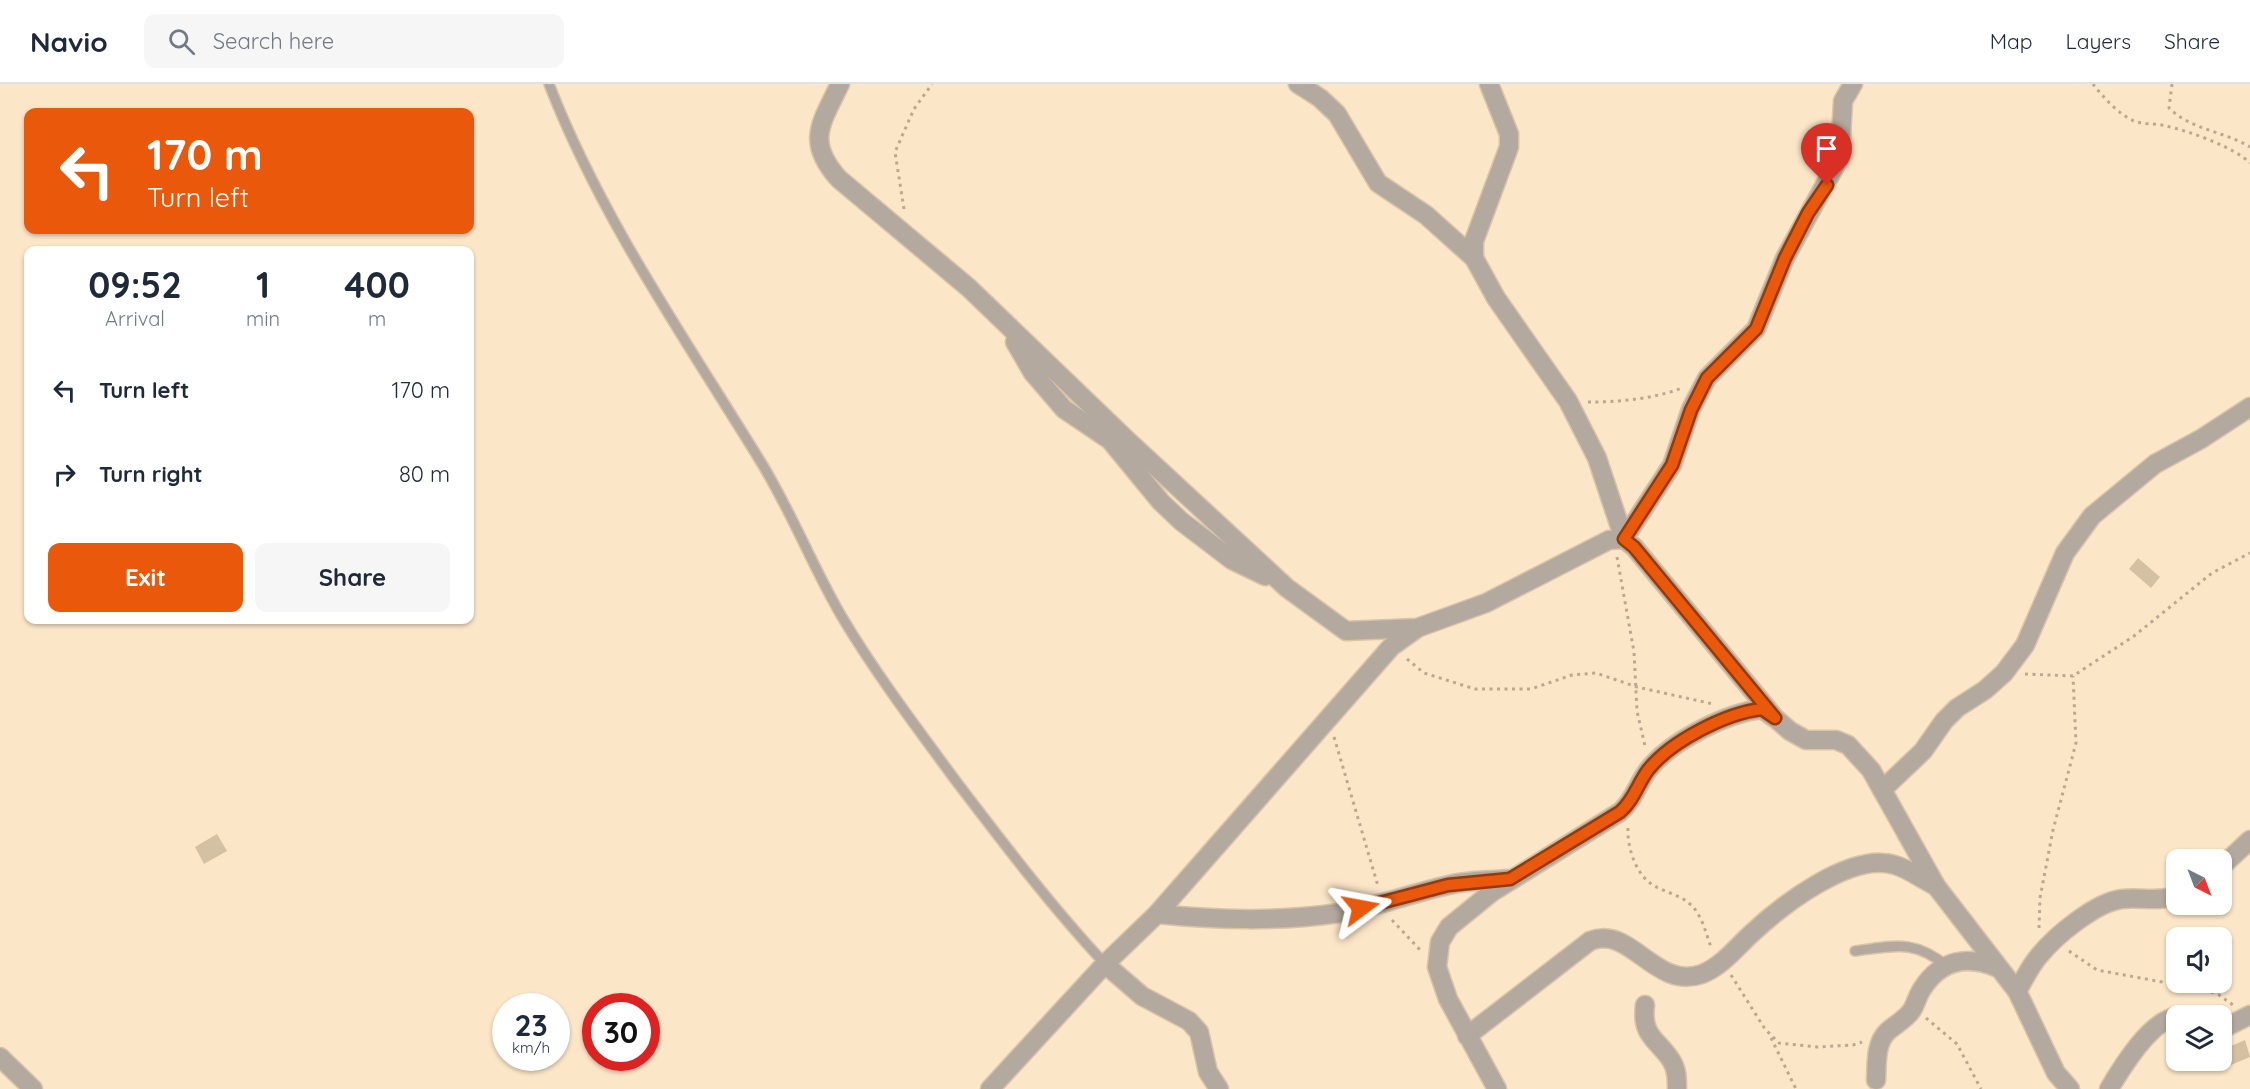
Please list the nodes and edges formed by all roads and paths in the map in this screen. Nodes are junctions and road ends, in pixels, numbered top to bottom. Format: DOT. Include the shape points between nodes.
graph roads {
  1 [pos="549,84"];
  2 [pos="840,84"];
  3 [pos="932,84"];
  4 [pos="1298,84"];
  5 [pos="1489,84"];
  6 [pos="1853,84"];
  7 [pos="2093,84"];
  8 [pos="2172,84"];
  9 [pos="2250,147"];
  10 [pos="2250,163"];
  11 [pos="907,235"];
  12 [pos="1474,258"];
  13 [pos="1707,378"];
  14 [pos="1568,401"];
  15 [pos="2250,406"];
  16 [pos="1617,540"];
  17 [pos="2250,553"];
  18 [pos="1417,628"];
  19 [pos="1346,631"];
  20 [pos="1391,647"];
  21 [pos="2004,673"];
  22 [pos="2073,676"];
  23 [pos="1636,687"];
  24 [pos="1744,711"];
  25 [pos="1329,718"];
  26 [pos="1775,718"];
  27 [pos="1650,768"];
  28 [pos="1882,790"];
  29 [pos="1631,802"];
  30 [pos="2250,840"];
  31 [pos="2232,857"];
  32 [pos="1510,879"];
  33 [pos="1936,886"];
  34 [pos="2166,898"];
  35 [pos="1383,903"];
  36 [pos="1157,914"];
  37 [pos="2056,940"];
  38 [pos="1855,951"];
  39 [pos="2038,956"];
  40 [pos="1105,964"];
  41 [pos="1717,966"];
  42 [pos="1947,966"];
  43 [pos="1437,967"];
  44 [pos="2000,969"];
  45 [pos="2017,991"];
  46 [pos="1916,1002"];
  47 [pos="1645,1005"];
  48 [pos="2247,1017"];
  49 [pos="2166,1020"];
  50 [pos="2232,1024"];
  51 [pos="1887,1032"];
  52 [pos="1467,1036"];
  53 [pos="1771,1037"];
  54 [pos="0,1057"];
  55 [pos="1876,1080"];
  56 [pos="33,1089"];
  57 [pos="990,1089"];
  58 [pos="1219,1089"];
  59 [pos="1497,1089"];
  60 [pos="1677,1089"];
  61 [pos="1796,1089"];
  62 [pos="1981,1089"];
  63 [pos="2070,1089"];
  64 [pos="2109,1089"];
  1 -- 40 [label="lane" via="609,212 761,462 842,616 981,814 1048,900"];
  2 -- 11 [label="street" via="819,133 818,149 839,179"];
  3 -- 11 [label="path" via="914,109 895,152"];
  4 -- 12 [label="street" via="1337,114 1378,183 1426,215"];
  5 -- 12 [label="street" via="1509,134 1509,147 1474,241"];
  6 -- 13 [label="street" via="1840,113 1840,157 1785,258 1756,329"];
  7 -- 10 [label="path" via="2134,121 2166,126 2208,141"];
  8 -- 9 [label="path" via="2169,108 2177,116"];
  11 -- 19 [label="street" via="969,288 1287,588"];
  12 -- 14 [label="street" via="1496,298"];
  13 -- 14 [label="path" via="1666,394 1613,402"];
  13 -- 16 [label="street" via="1672,465"];
  14 -- 16 [label="street" via="1597,458"];
  15 -- 21 [label="street" via="2155,464 2092,516 2065,553 2025,645"];
  16 -- 18 [label="street" via="1486,603"];
  16 -- 23 [label="path"];
  16 -- 26 [label="street" via="1634,547"];
  17 -- 22 [label="path" via="2212,573 2134,636"];
  18 -- 19 [label="street"];
  18 -- 20 [label="street"];
  19 -- 20 [label="street"];
  20 -- 23 [label="path" via="1424,673 1475,689 1531,689 1572,675 1596,673"];
  20 -- 25 [label="street"];
  21 -- 22 [label="path"];
  21 -- 28 [label="street" via="1957,708 1923,751"];
  22 -- 39 [label="path" via="2076,743 2040,898"];
  23 -- 24 [label="path"];
  23 -- 27 [label="path" via="1637,711"];
  24 -- 26 [label="street" via="1762,709"];
  24 -- 27 [label="street" via="1694,735"];
  25 -- 35 [label="path"];
  25 -- 36 [label="street"];
  26 -- 28 [label="street" via="1806,740 1836,740 1848,745 1871,770"];
  27 -- 29 [label="street"];
  28 -- 33 [label="street"];
  29 -- 32 [label="street" via="1607,821"];
  29 -- 41 [label="path" via="1629,847 1642,875 1690,903"];
  30 -- 31 [label="street"];
  32 -- 35 [label="street" via="1448,885"];
  32 -- 43 [label="street" via="1449,927 1440,942"];
  33 -- 41 [label="street" via="1894,864 1840,872 1793,897"];
  33 -- 44 [label="street"];
  34 -- 37 [label="street" via="2107,902"];
  35 -- 36 [label="street" via="1339,913 1259,920"];
  35 -- 43 [label="path" via="1406,938"];
  36 -- 40 [label="street"];
  37 -- 39 [label="street"];
  37 -- 48 [label="path" via="2097,970 2219,995"];
  38 -- 42 [label="lane" via="1917,947"];
  39 -- 45 [label="street"];
  40 -- 57 [label="street"];
  40 -- 58 [label="street" via="1142,996 1189,1021 1199,1032 1208,1072"];
  41 -- 52 [label="street" via="1689,977 1671,974 1613,938 1599,937"];
  41 -- 53 [label="path" via="1734,977"];
  42 -- 44 [label="street" via="1980,960"];
  42 -- 46 [label="street" via="1933,975"];
  43 -- 52 [label="street"];
  44 -- 45 [label="street"];
  45 -- 63 [label="street" via="2056,1073"];
  46 -- 51 [label="street" via="1904,1019"];
  46 -- 62 [label="path" via="1928,1020 1957,1044"];
  47 -- 60 [label="street" via="1645,1026 1671,1060"];
  48 -- 50 [label="street"];
  49 -- 64 [label="street" via="2154,1029"];
  51 -- 53 [label="path" via="1853,1045 1835,1047 1779,1042"];
  51 -- 55 [label="street" via="1879,1048"];
  52 -- 59 [label="street"];
  53 -- 61 [label="path"];
  54 -- 56 [label="street"];
}
